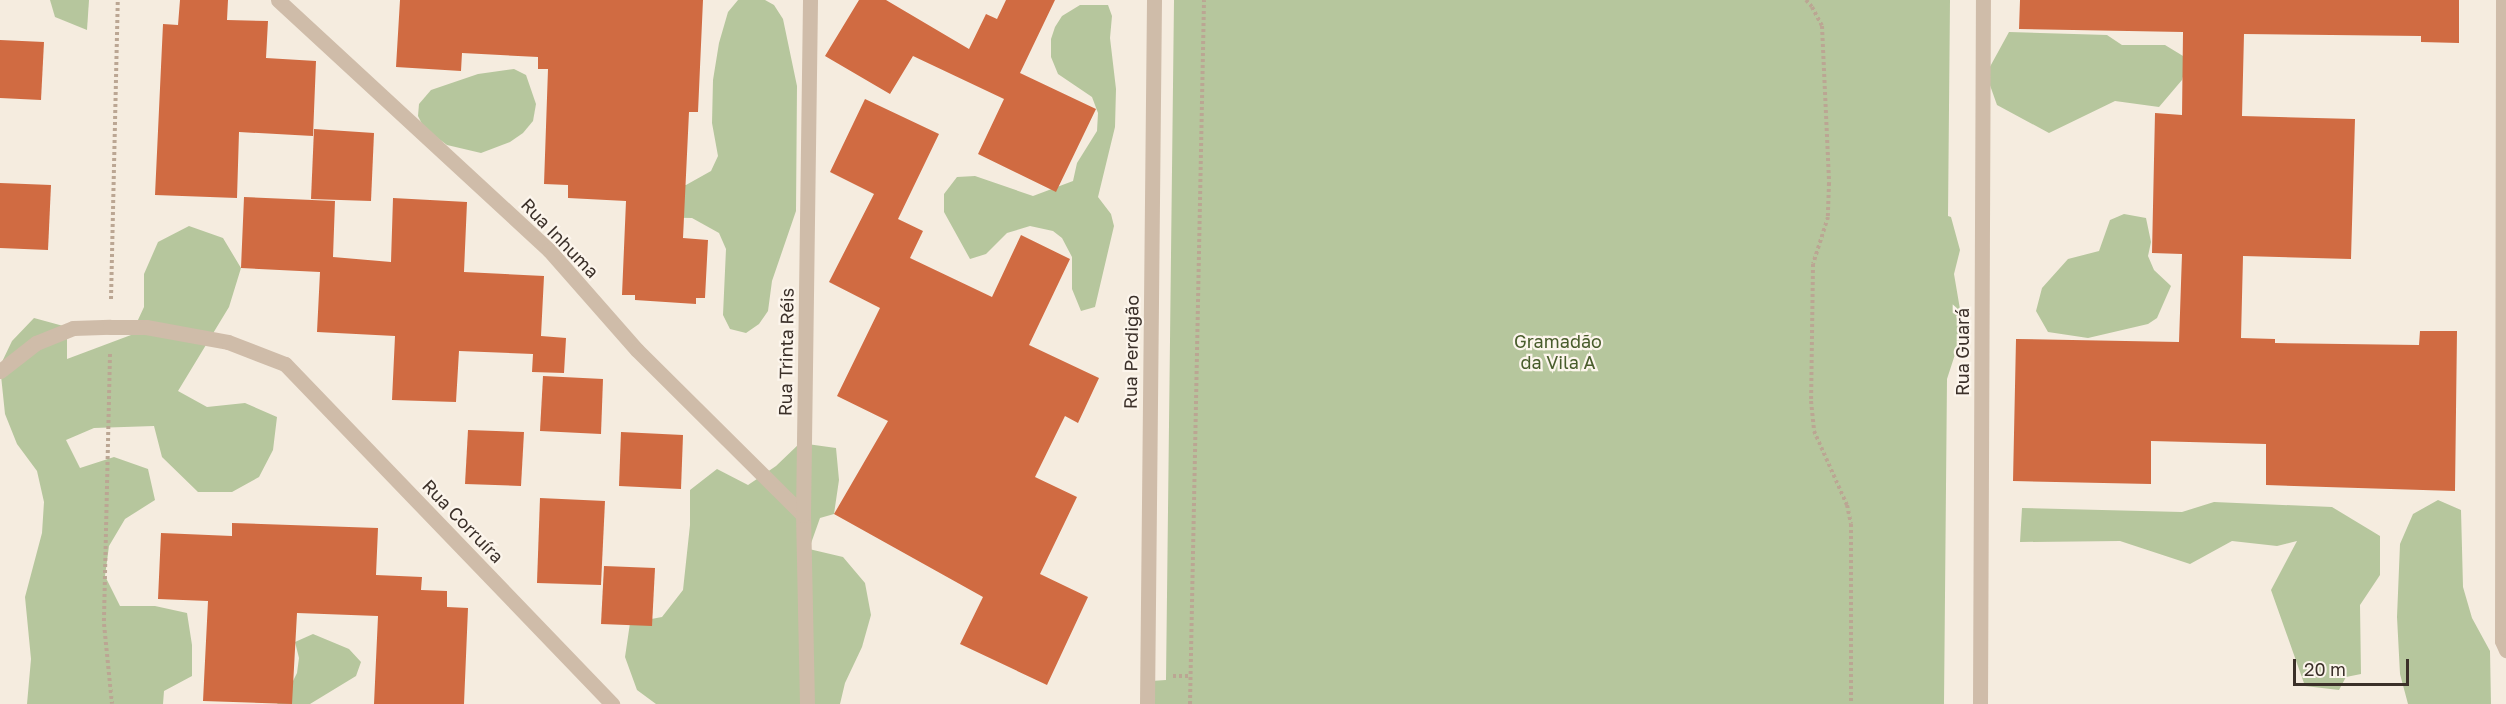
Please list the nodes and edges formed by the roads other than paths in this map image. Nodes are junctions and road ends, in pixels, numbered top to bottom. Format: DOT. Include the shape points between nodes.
graph roads {
  1 [pos="278,0"];
  2 [pos="810,0"];
  3 [pos="1154,0"];
  4 [pos="1983,0"];
  5 [pos="2504,0"];
  6 [pos="0,371"];
  7 [pos="803,515"];
  8 [pos="2506,650"];
  9 [pos="612,704"];
  10 [pos="807,704"];
  11 [pos="1147,704"];
  12 [pos="1980,704"];
  1 -- 7 [label="street, Rua Inhuma" via="549,250 638,350"];
  2 -- 7 [label="street, Rua Trinta Réis"];
  3 -- 11 [label="street, Rua Perdigão"];
  4 -- 12 [label="street, Rua Guará"];
  5 -- 8 [label="street" via="2502,641"];
  6 -- 9 [label="street, Rua Corruíra" via="36,343 73,328 110,327 147,327 228,342 285,364"];
  7 -- 10 [label="street, Rua Trinta Réis"];
}
